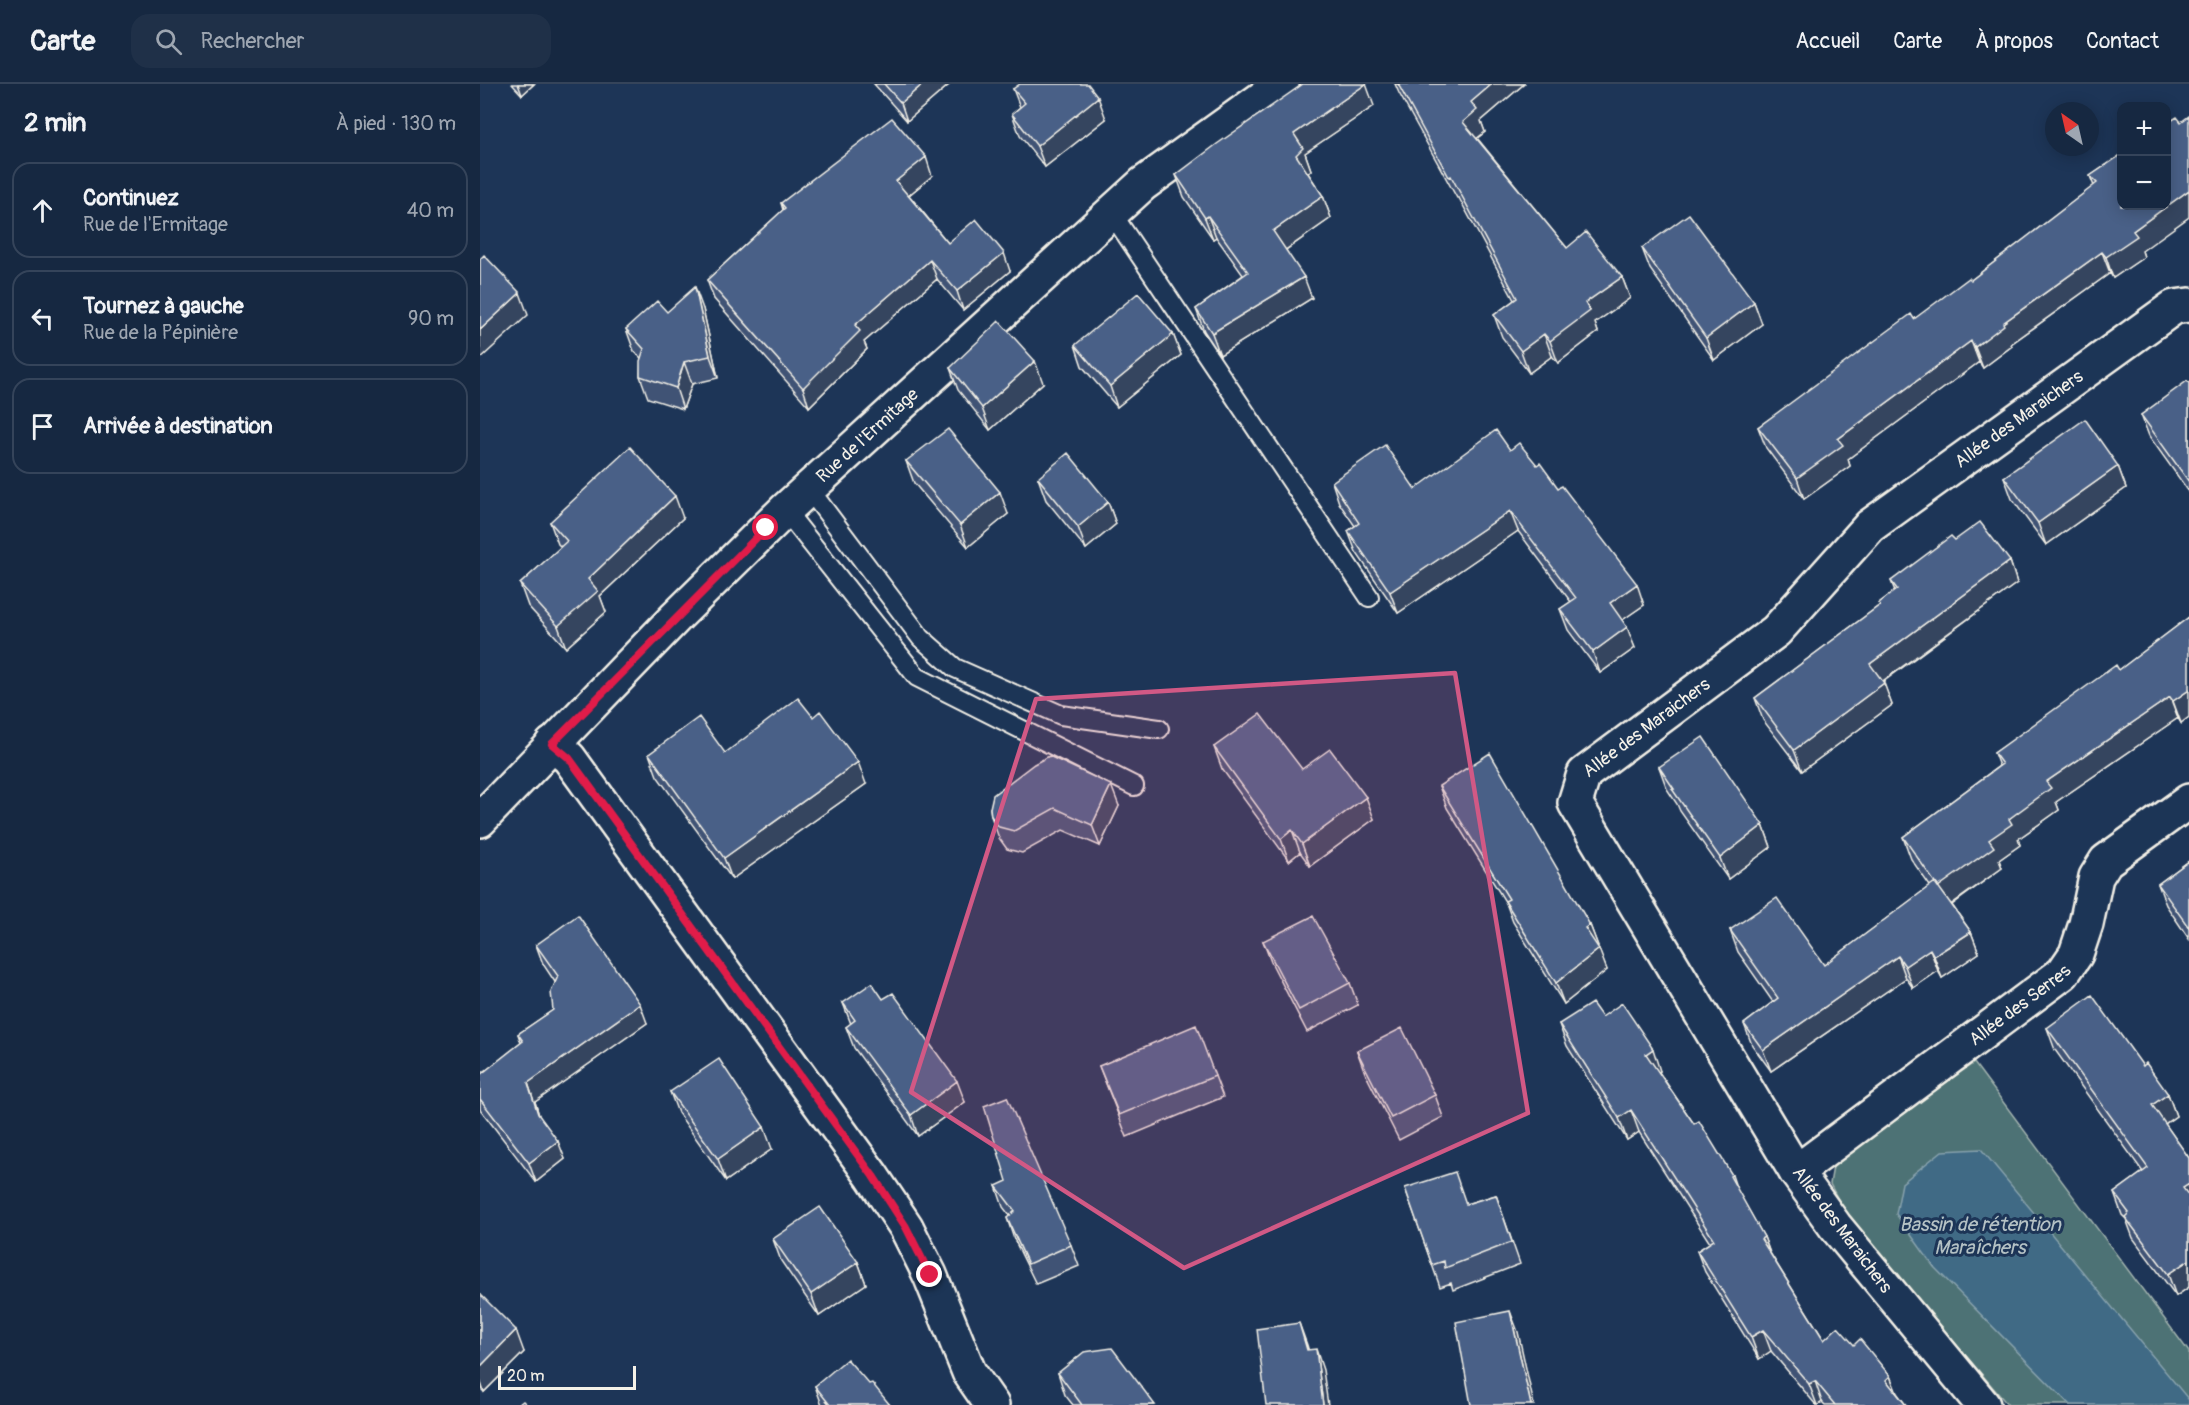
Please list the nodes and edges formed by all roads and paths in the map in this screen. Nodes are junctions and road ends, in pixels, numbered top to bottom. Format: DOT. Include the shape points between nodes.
graph roads {
  1 [pos="1282,84"];
  2 [pos="1111,212"];
  3 [pos="2189,305"];
  4 [pos="797,500"];
  5 [pos="1369,597"];
  6 [pos="1159,729"];
  7 [pos="552,744"];
  8 [pos="1134,786"];
  9 [pos="2189,801"];
  10 [pos="480,820"];
  11 [pos="1796,1172"];
  12 [pos="992,1405"];
  13 [pos="1983,1405"];
  1 -- 2 [label="street, Rue de l'Ermitage" via="1143,184"];
  2 -- 4 [label="street, Rue de l'Ermitage"];
  2 -- 5 [label="lane"];
  3 -- 11 [label="street, Allée des Maraichers" via="2174,307 1870,526 1776,631 1584,774 1575,803"];
  4 -- 6 [label="lane" via="921,638 955,668 1061,715"];
  4 -- 7 [label="street, Rue de l'Ermitage"];
  4 -- 8 [label="lane" via="917,677"];
  7 -- 10 [label="street, Rue de l'Ermitage"];
  7 -- 12 [label="street" via="569,758 873,1176 906,1227 969,1372"];
  9 -- 11 [label="street, Allée des Serres" via="2106,861 2096,877 2076,954 2063,973"];
  11 -- 13 [label="street, Allée des Maraichers" via="1835,1226"];
}
